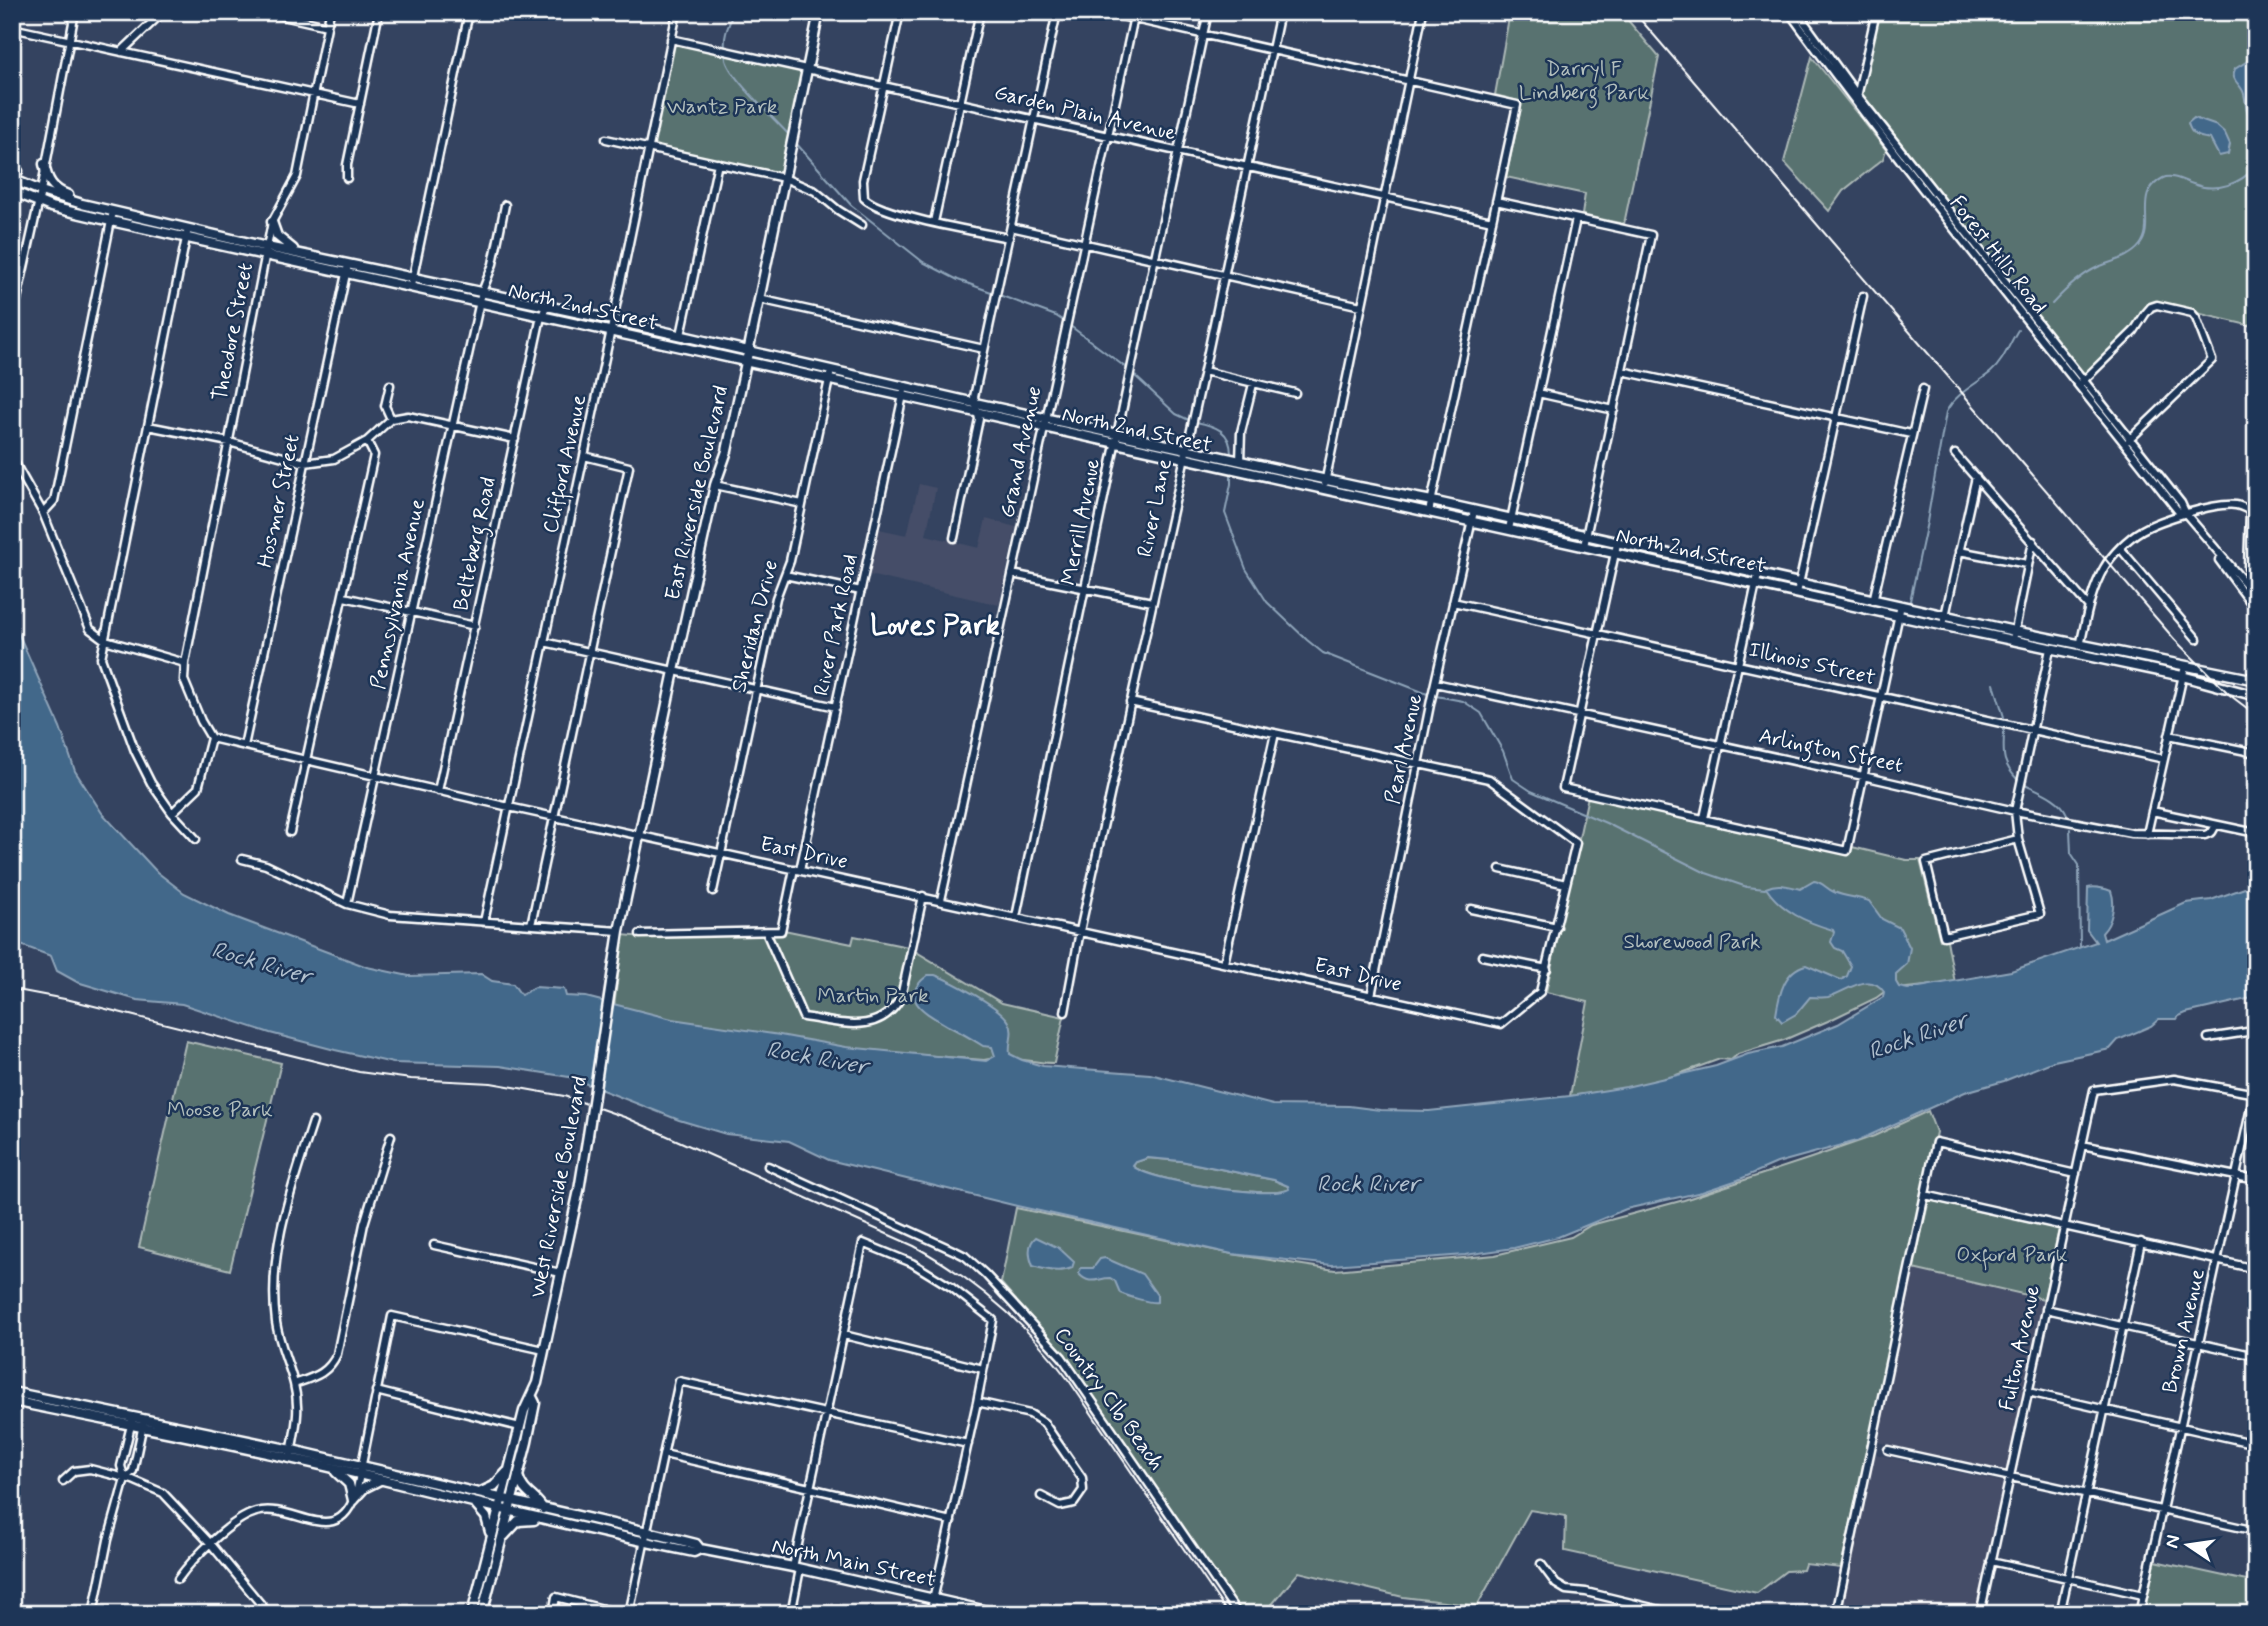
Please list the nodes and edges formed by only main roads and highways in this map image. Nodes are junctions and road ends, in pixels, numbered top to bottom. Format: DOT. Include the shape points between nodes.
graph roads {
  1 [pos="819,12"];
  2 [pos="44,164"];
  3 [pos="12,179"];
  4 [pos="12,191"];
  5 [pos="82,204"];
  6 [pos="272,222"];
  7 [pos="187,232"];
  8 [pos="266,250"];
  9 [pos="298,252"];
  10 [pos="347,267"];
  11 [pos="481,297"];
  12 [pos="659,330"];
  13 [pos="657,341"];
  14 [pos="749,350"];
  15 [pos="746,362"];
  16 [pos="1185,453"];
  17 [pos="1238,463"];
  18 [pos="1325,484"];
  19 [pos="1585,541"];
  20 [pos="1798,588"];
  21 [pos="2013,635"];
  22 [pos="2256,680"];
  23 [pos="2256,696"];
  24 [pos="611,983"];
  25 [pos="12,1392"];
  26 [pos="532,1396"];
  27 [pos="12,1401"];
  28 [pos="133,1420"];
  29 [pos="291,1455"];
  30 [pos="510,1466"];
  31 [pos="331,1468"];
  32 [pos="359,1470"];
  33 [pos="518,1476"];
  34 [pos="380,1480"];
  35 [pos="480,1493"];
  36 [pos="501,1498"];
  37 [pos="512,1501"];
  38 [pos="473,1502"];
  39 [pos="498,1509"];
  40 [pos="543,1509"];
  41 [pos="509,1512"];
  42 [pos="539,1519"];
  43 [pos="491,1537"];
  44 [pos="502,1538"];
  45 [pos="700,1549"];
  46 [pos="472,1614"];
  47 [pos="482,1614"];
  48 [pos="1000,1614"];
  1 -- 14 [label="main road, East Riverside Boulevard"];
  2 -- 5 [label="main road" via="55,189"];
  3 -- 5 [label="main road, North 2nd Street"];
  4 -- 7 [label="main road, North 2nd Street" via="111,221"];
  5 -- 7 [label="main road, North 2nd Street"];
  6 -- 9 [label="main road" via="281,240"];
  7 -- 8 [label="main road, North 2nd Street"];
  8 -- 9 [label="main road, North 2nd Street"];
  8 -- 10 [label="main road, North 2nd Street"];
  9 -- 10 [label="main road, North 2nd Street"];
  10 -- 11 [label="main road, North 2nd Street" via="411,286"];
  10 -- 11 [label="main road, North 2nd Street" via="413,277"];
  11 -- 12 [label="main road, North 2nd Street"];
  11 -- 13 [label="main road, North 2nd Street"];
  12 -- 13 [label="main road"];
  12 -- 14 [label="main road, North 2nd Street"];
  13 -- 15 [label="main road, North 2nd Street"];
  14 -- 15 [label="main road, East Riverside Boulevard"];
  14 -- 16 [label="main road, North 2nd Street" via="1117,433"];
  15 -- 16 [label="main road, North 2nd Street" via="1115,443"];
  15 -- 24 [label="main road, East Riverside Boulevard" via="674,671"];
  16 -- 17 [label="main road, North 2nd Street"];
  16 -- 17 [label="main road, North 2nd Street" via="1225,467"];
  17 -- 18 [label="main road, North 2nd Street"];
  18 -- 19 [label="main road, North 2nd Street" via="1429,512"];
  18 -- 19 [label="main road, North 2nd Street" via="1432,501"];
  19 -- 20 [label="main road, North 2nd Street"];
  20 -- 21 [label="main road, North 2nd Street" via="1943,625"];
  20 -- 21 [label="main road, North 2nd Street" via="1901,605"];
  21 -- 22 [label="main road, North 2nd Street"];
  21 -- 23 [label="main road, North 2nd Street" via="2050,649"];
  24 -- 26 [label="main road, West Riverside Boulevard, bridge" via="579,1190"];
  25 -- 28 [label="main road"];
  26 -- 30 [label="main road, West Riverside Boulevard" via="527,1400"];
  26 -- 33 [label="main road, West Riverside Boulevard" via="535,1403"];
  27 -- 28 [label="main road"];
  28 -- 29 [label="main road"];
  29 -- 31 [label="main road"];
  29 -- 32 [label="main road"];
  30 -- 35 [label="main road" via="494,1486"];
  30 -- 36 [label="main road, West Riverside Boulevard"];
  31 -- 32 [label="main road"];
  31 -- 34 [label="main road" via="345,1478 353,1500"];
  32 -- 34 [label="main road, North Main Street"];
  32 -- 35 [label="main road, North Main Street"];
  33 -- 37 [label="main road, West Riverside Boulevard"];
  33 -- 40 [label="main road" via="527,1494"];
  34 -- 38 [label="main road, North Main Street"];
  35 -- 36 [label="main road, North Main Street"];
  36 -- 37 [label="main road, North Main Street"];
  36 -- 39 [label="main road, West Riverside Boulevard"];
  37 -- 40 [label="main road, North Main Street"];
  37 -- 41 [label="main road, West Riverside Boulevard"];
  38 -- 39 [label="main road, North Main Street"];
  38 -- 43 [label="main road" via="486,1517"];
  39 -- 41 [label="main road, North Main Street"];
  39 -- 43 [label="main road, West Riverside Boulevard"];
  40 -- 45 [label="main road, North Main Street" via="696,1544"];
  41 -- 42 [label="main road, North Main Street"];
  41 -- 44 [label="main road, West Riverside Boulevard"];
  42 -- 44 [label="main road" via="518,1521"];
  42 -- 45 [label="main road, North Main Street" via="694,1552"];
  43 -- 46 [label="main road, West Riverside Boulevard"];
  44 -- 47 [label="main road, West Riverside Boulevard"];
  45 -- 48 [label="main road, North Main Street"];
}
